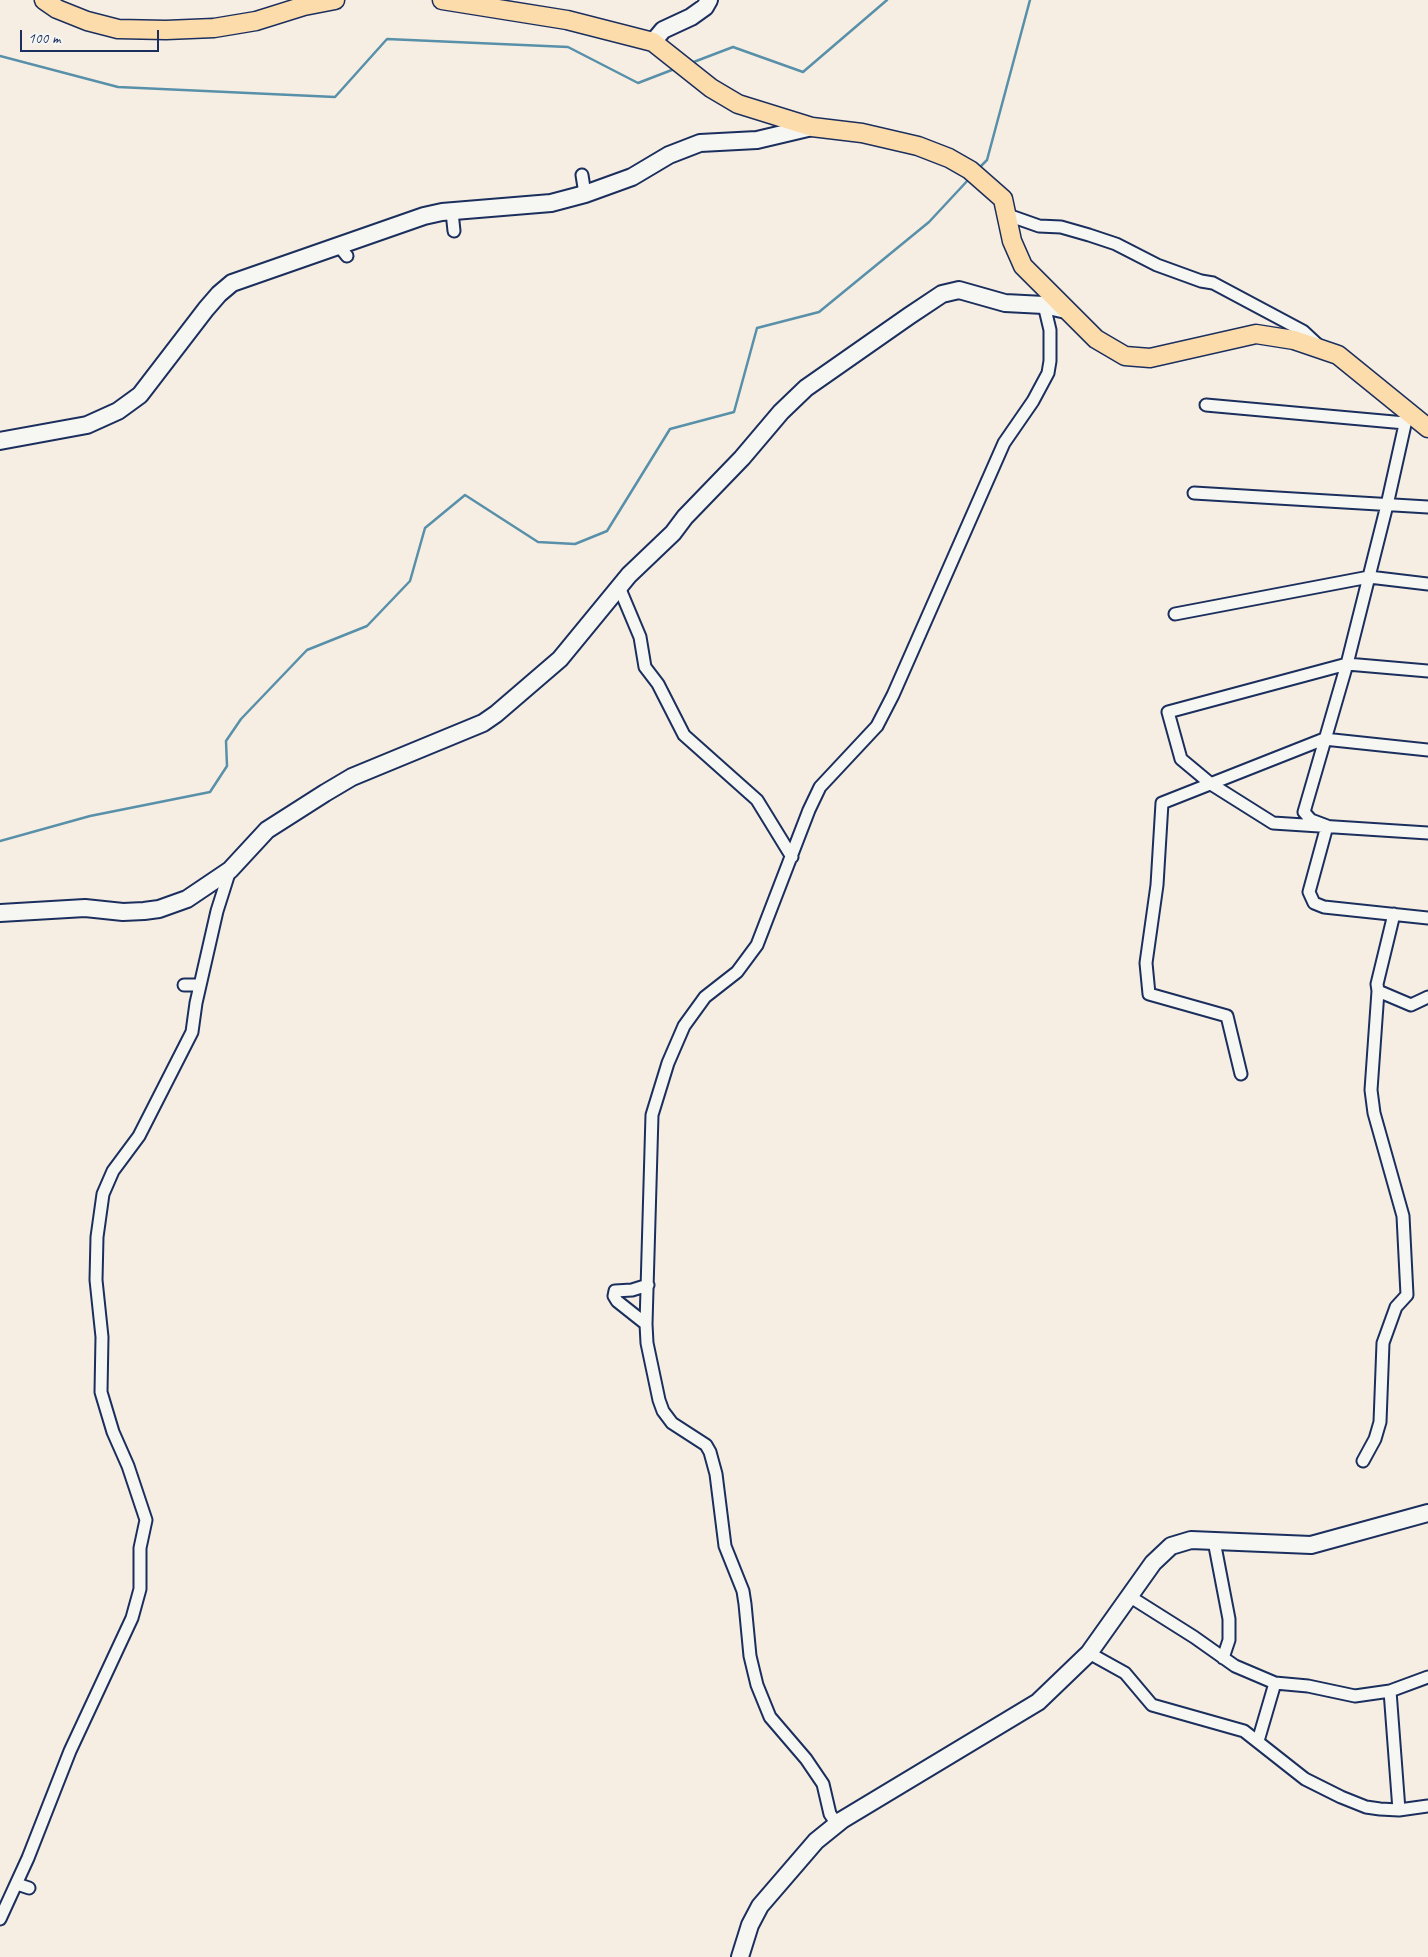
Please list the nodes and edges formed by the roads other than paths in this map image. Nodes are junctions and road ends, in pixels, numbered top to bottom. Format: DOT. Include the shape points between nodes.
graph roads {
  1 [pos="44,0"];
  2 [pos="335,0"];
  3 [pos="442,0"];
  4 [pos="709,0"];
  5 [pos="653,42"];
  6 [pos="812,128"];
  7 [pos="582,175"];
  8 [pos="584,194"];
  9 [pos="452,212"];
  10 [pos="1005,214"];
  11 [pos="454,231"];
  12 [pos="1044,305"];
  13 [pos="1066,310"];
  14 [pos="1321,347"];
  15 [pos="1206,405"];
  16 [pos="1407,417"];
  17 [pos="1427,425"];
  18 [pos="0,441"];
  19 [pos="1194,493"];
  20 [pos="1387,505"];
  21 [pos="1428,507"];
  22 [pos="1369,577"];
  23 [pos="1428,584"];
  24 [pos="620,587"];
  25 [pos="1175,614"];
  26 [pos="1347,664"];
  27 [pos="1428,671"];
  28 [pos="1324,739"];
  29 [pos="1428,750"];
  30 [pos="1211,784"];
  31 [pos="1327,826"];
  32 [pos="1428,833"];
  33 [pos="792,857"];
  34 [pos="230,870"];
  35 [pos="0,914"];
  36 [pos="1394,914"];
  37 [pos="1428,918"];
  38 [pos="184,985"];
  39 [pos="200,985"];
  40 [pos="1378,991"];
  41 [pos="1428,997"];
  42 [pos="1241,1074"];
  43 [pos="648,1285"];
  44 [pos="646,1324"];
  45 [pos="1363,1461"];
  46 [pos="1428,1513"];
  47 [pos="1214,1541"];
  48 [pos="1129,1596"];
  49 [pos="1089,1653"];
  50 [pos="1224,1658"];
  51 [pos="1428,1678"];
  52 [pos="1275,1683"];
  53 [pos="1390,1690"];
  54 [pos="1258,1741"];
  55 [pos="1428,1806"];
  56 [pos="1399,1810"];
  57 [pos="837,1824"];
  58 [pos="17,1884"];
  59 [pos="29,1888"];
  60 [pos="0,1919"];
  61 [pos="740,1957"];
  1 -- 2 [label="main road" via="57,9 118,29 166,30 214,28 256,21"];
  3 -- 5 [label="main road" via="567,20"];
  4 -- 5 [label="main road" via="691,17 663,30"];
  5 -- 6 [label="main road" via="738,104"];
  6 -- 8 [label="main road" via="757,140 700,143 669,155 632,177"];
  6 -- 10 [label="main road" via="862,133 918,146 949,158 970,170 1002,199"];
  7 -- 8 [label="street"];
  8 -- 9 [label="main road" via="551,203"];
  9 -- 11 [label="street"];
  9 -- 18 [label="main road" via="424,216 343,251 232,283 206,309 140,395 118,411 87,425"];
  10 -- 13 [label="main road" via="1023,266"];
  10 -- 14 [label="street" via="1039,226 1061,227 1089,235 1116,244 1157,265 1213,283 1303,331"];
  12 -- 13 [label="main road"];
  12 -- 24 [label="main road" via="1005,303 959,290 942,294 806,388"];
  12 -- 33 [label="street" via="1050,330 1048,373 1004,444 877,726 820,787"];
  13 -- 14 [label="main road" via="1096,339 1125,356 1150,358 1256,334"];
  14 -- 16 [label="main road" via="1338,355"];
  15 -- 16 [label="street"];
  16 -- 17 [label="main road"];
  16 -- 20 [label="street"];
  19 -- 20 [label="street"];
  20 -- 21 [label="street"];
  20 -- 22 [label="street"];
  22 -- 23 [label="street"];
  22 -- 25 [label="street"];
  22 -- 26 [label="street"];
  24 -- 33 [label="street" via="640,637 645,667 658,684 684,735 757,800"];
  24 -- 34 [label="main road" via="560,658 490,718 352,777 267,830"];
  26 -- 27 [label="street"];
  26 -- 28 [label="street"];
  26 -- 30 [label="street" via="1168,712 1181,759"];
  28 -- 29 [label="street"];
  28 -- 30 [label="street"];
  28 -- 31 [label="street" via="1304,812 1311,820"];
  30 -- 31 [label="street" via="1273,823"];
  30 -- 42 [label="street" via="1162,803 1146,963 1149,994 1227,1016"];
  31 -- 32 [label="street"];
  31 -- 36 [label="street" via="1308,892 1314,903 1324,907"];
  33 -- 43 [label="street" via="757,945 738,971 694,1009 668,1063 652,1114"];
  34 -- 35 [label="main road" via="187,899 159,909 123,912 65,908"];
  34 -- 39 [label="street"];
  36 -- 37 [label="street"];
  36 -- 40 [label="street"];
  38 -- 39 [label="street"];
  39 -- 58 [label="street" via="189,1038 139,1136 113,1171 103,1194 97,1236 101,1392 146,1520 140,1548 140,1589 132,1618 70,1751"];
  40 -- 41 [label="street" via="1411,1004"];
  40 -- 45 [label="street" via="1371,1090 1374,1113 1403,1216 1407,1295 1396,1307 1383,1343 1380,1422"];
  43 -- 44 [label="street"];
  43 -- 44 [label="street" via="615,1291 614,1296"];
  44 -- 57 [label="street" via="651,1365 663,1411 677,1428 706,1445 710,1452 725,1546 743,1591 752,1668 759,1692 770,1717 823,1784 830,1814"];
  46 -- 47 [label="main road" via="1311,1545"];
  47 -- 48 [label="main road" via="1186,1541 1171,1546 1153,1563"];
  47 -- 50 [label="street" via="1229,1619 1229,1640"];
  48 -- 49 [label="main road"];
  48 -- 50 [label="street"];
  49 -- 54 [label="street" via="1125,1673 1145,1699 1159,1708 1244,1731"];
  49 -- 57 [label="main road" via="1028,1709"];
  50 -- 52 [label="street"];
  51 -- 53 [label="street"];
  52 -- 53 [label="street" via="1355,1696"];
  52 -- 54 [label="street"];
  53 -- 56 [label="street"];
  54 -- 56 [label="street" via="1319,1787 1366,1807"];
  55 -- 56 [label="street"];
  57 -- 61 [label="main road" via="796,1862 760,1906"];
  58 -- 59 [label="street"];
  58 -- 60 [label="street"];
}
